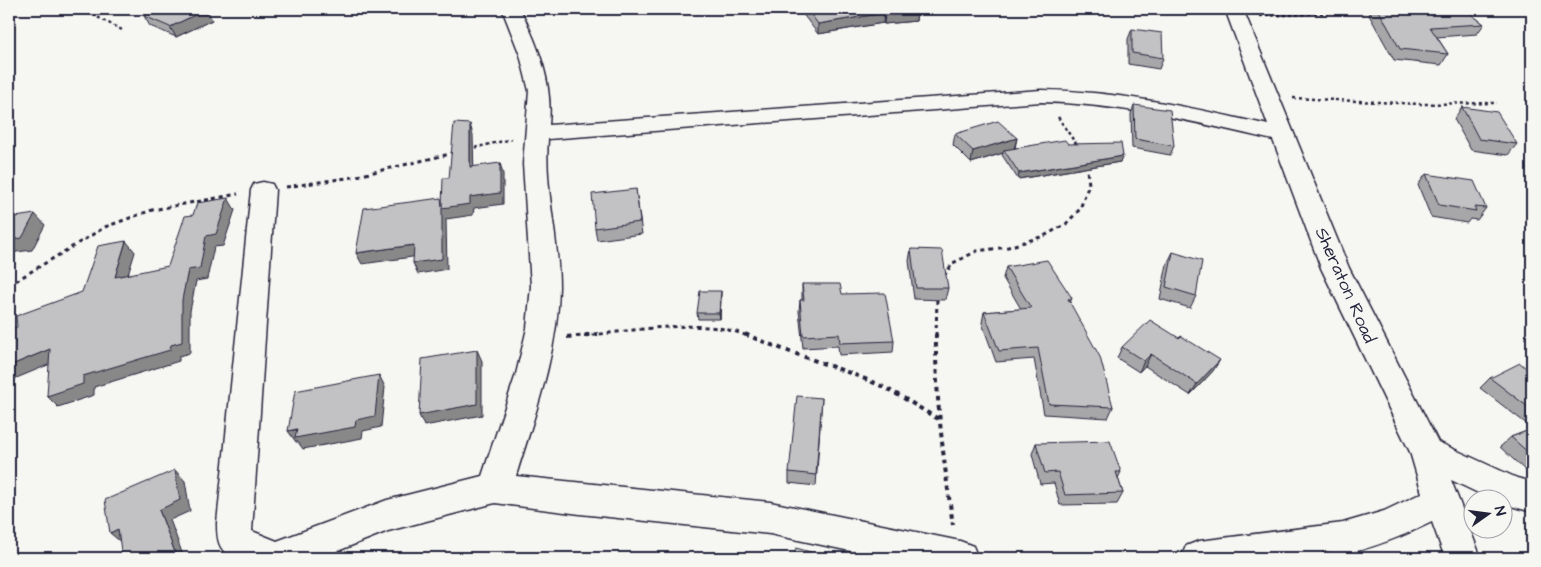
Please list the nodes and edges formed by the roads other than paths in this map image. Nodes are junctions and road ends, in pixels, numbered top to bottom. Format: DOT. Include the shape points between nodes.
graph roads {
  1 [pos="511,9"];
  2 [pos="1236,13"];
  3 [pos="538,133"];
  4 [pos="1283,135"];
  5 [pos="263,190"];
  6 [pos="1426,452"];
  7 [pos="495,488"];
  8 [pos="1532,497"];
  9 [pos="1441,500"];
  10 [pos="278,558"];
  11 [pos="959,558"];
  12 [pos="1199,558"];
  13 [pos="1463,558"];
  1 -- 3 [label="street" via="534,71 540,100"];
  2 -- 4 [label="street, Sheraton Road"];
  3 -- 4 [label="street" via="1077,96 1132,103"];
  3 -- 7 [label="street" via="535,162 545,252 544,303 539,339"];
  4 -- 6 [label="street, Sheraton Road" via="1335,268"];
  5 -- 10 [label="street" via="234,523 235,540 245,547"];
  6 -- 8 [label="street" via="1512,492"];
  6 -- 9 [label="street, Sheraton Road"];
  7 -- 10 [label="street" via="387,516"];
  7 -- 11 [label="street" via="770,518"];
  9 -- 12 [label="street" via="1390,525 1343,539"];
  9 -- 13 [label="street, Sheraton Road"];
}
